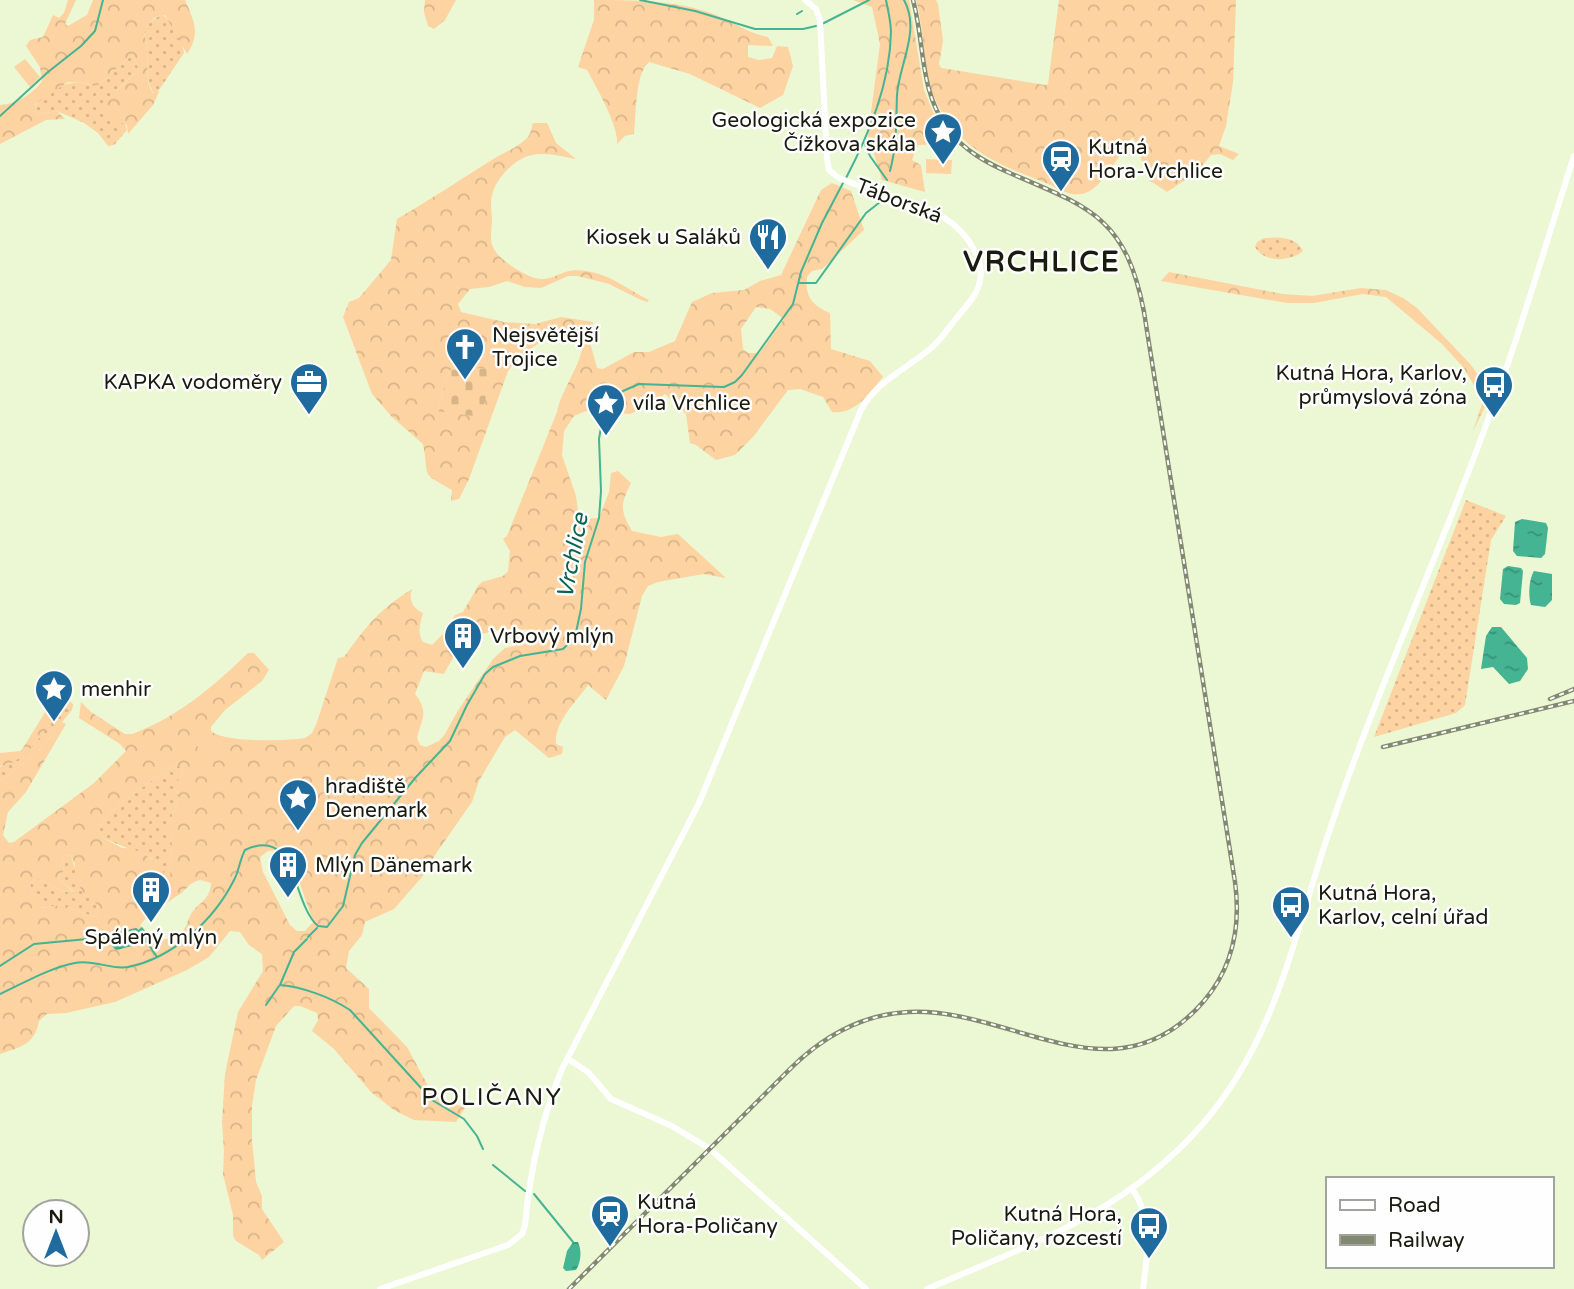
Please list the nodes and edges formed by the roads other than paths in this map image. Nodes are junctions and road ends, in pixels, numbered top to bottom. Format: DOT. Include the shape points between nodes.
graph roads {
  1 [pos="805,0"];
  2 [pos="1574,156"];
  3 [pos="568,1059"];
  4 [pos="1132,1189"];
  5 [pos="380,1289"];
  6 [pos="866,1289"];
  7 [pos="927,1289"];
  8 [pos="1143,1289"];
  1 -- 3 [label="street, Táborská" via="816,9 821,24 827,165 831,172 956,225 976,252 980,281 976,293 937,342 871,393 861,410 699,803"];
  2 -- 4 [label="street" via="1507,368 1354,761 1267,1022 1240,1073 1209,1115"];
  3 -- 5 [label="street, Táborská" via="541,1128 522,1234 508,1245"];
  3 -- 6 [label="street" via="588,1072 611,1099 710,1149"];
  4 -- 7 [label="street" via="1069,1228"];
  4 -- 8 [label="street" via="1148,1230"];
}
